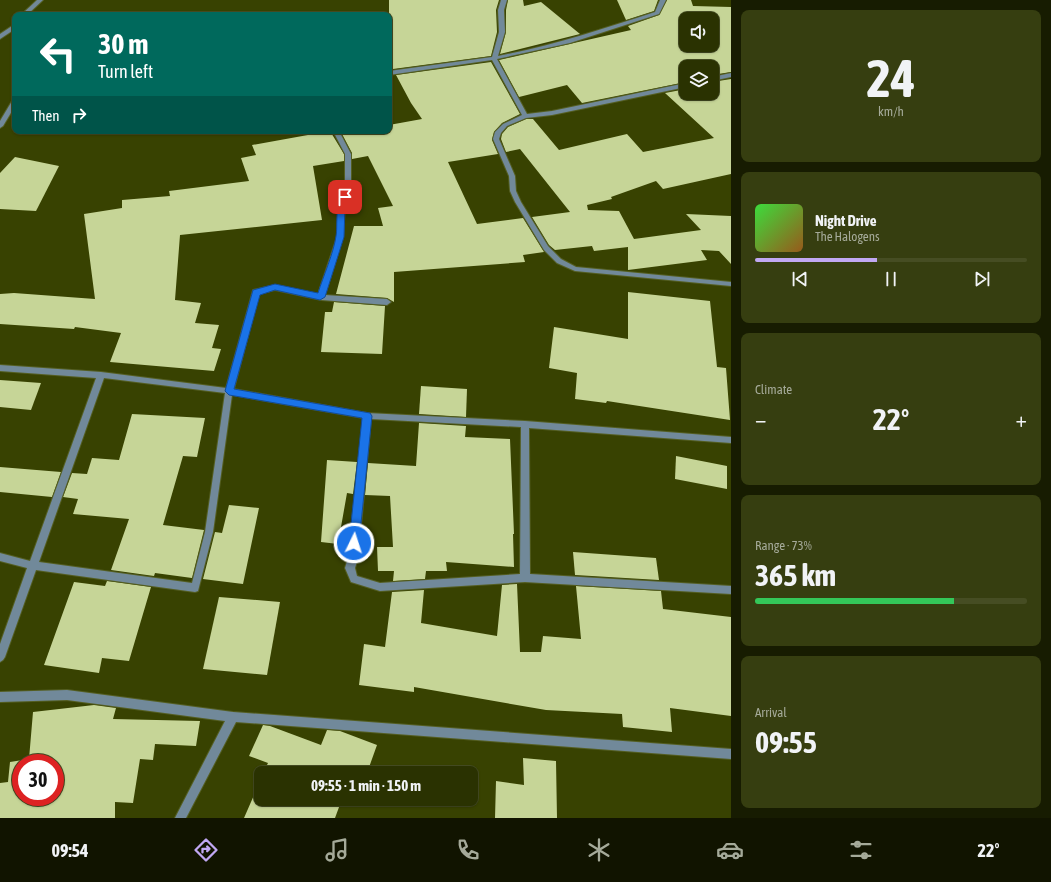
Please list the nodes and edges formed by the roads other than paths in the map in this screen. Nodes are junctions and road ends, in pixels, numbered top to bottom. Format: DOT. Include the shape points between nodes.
graph roads {
  1 [pos="40,0"];
  2 [pos="504,0"];
  3 [pos="663,0"];
  4 [pos="27,12"];
  5 [pos="12,29"];
  6 [pos="0,37"];
  7 [pos="494,58"];
  8 [pos="392,73"];
  9 [pos="731,75"];
  10 [pos="719,78"];
  11 [pos="679,86"];
  12 [pos="12,106"];
  13 [pos="525,116"];
  14 [pos="0,126"];
  15 [pos="338,134"];
  16 [pos="731,284"];
  17 [pos="320,297"];
  18 [pos="387,302"];
  19 [pos="0,368"];
  20 [pos="100,375"];
  21 [pos="229,391"];
  22 [pos="367,416"];
  23 [pos="525,424"];
  24 [pos="731,440"];
  25 [pos="0,558"];
  26 [pos="32,565"];
  27 [pos="524,578"];
  28 [pos="731,590"];
  29 [pos="0,657"];
  30 [pos="0,697"];
  31 [pos="233,717"];
  32 [pos="731,754"];
  33 [pos="180,818"];
  1 -- 4 [label="street"];
  2 -- 7 [label="street" via="502,32"];
  3 -- 7 [label="street" via="657,13 578,38"];
  5 -- 6 [label="street"];
  7 -- 8 [label="street"];
  7 -- 13 [label="street"];
  9 -- 10 [label="street"];
  11 -- 13 [label="street" via="552,113"];
  12 -- 14 [label="street"];
  13 -- 16 [label="street" via="505,125 498,132 496,139 512,176 513,191 518,202 546,248 559,262 575,269"];
  15 -- 17 [label="street" via="348,154 348,188 342,206 340,237"];
  17 -- 18 [label="street"];
  17 -- 21 [label="street" via="275,287 264,292 256,292"];
  19 -- 20 [label="street"];
  20 -- 21 [label="street"];
  20 -- 26 [label="street"];
  21 -- 22 [label="street"];
  21 -- 26 [label="street" via="209,532 195,588"];
  22 -- 23 [label="street"];
  22 -- 27 [label="street" via="350,568 354,579 380,587"];
  23 -- 24 [label="street"];
  23 -- 27 [label="street"];
  25 -- 26 [label="street"];
  26 -- 29 [label="street"];
  27 -- 28 [label="street"];
  30 -- 31 [label="street" via="67,694"];
  31 -- 32 [label="street"];
  31 -- 33 [label="street"];
}
